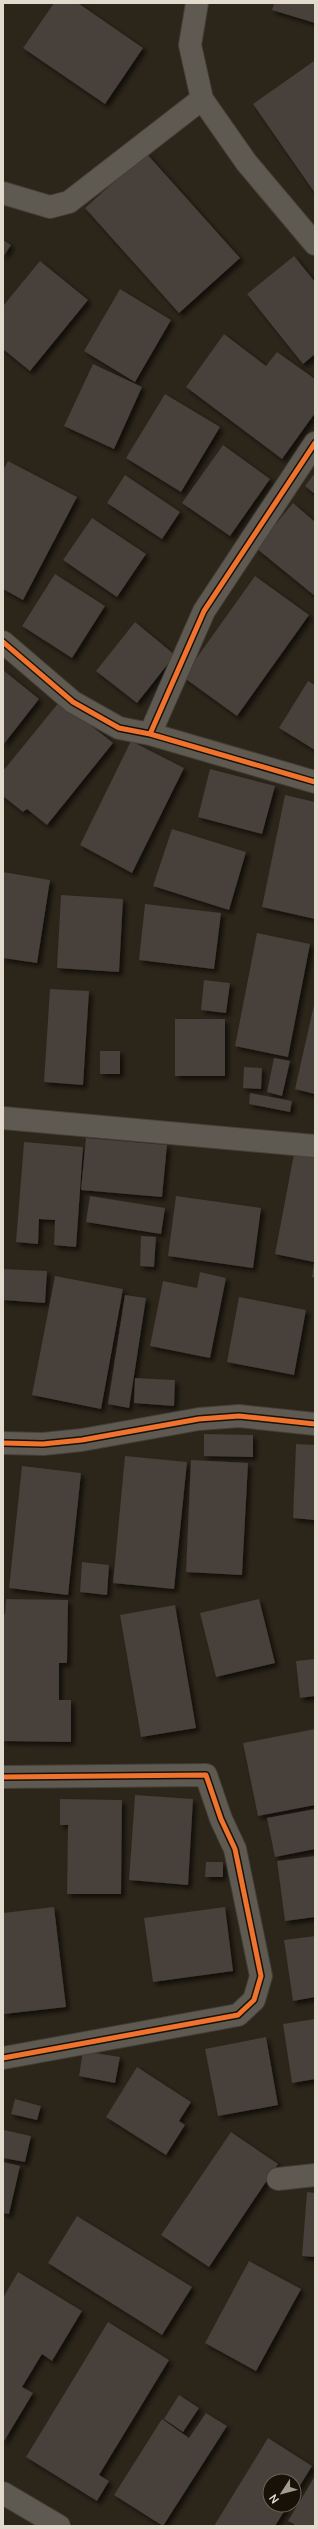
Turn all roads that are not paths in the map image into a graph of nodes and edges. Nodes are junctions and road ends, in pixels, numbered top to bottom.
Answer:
1 (197, 3) edge
2 (202, 99) junction
3 (3, 193) edge
4 (315, 244) edge
5 (315, 443) edge
6 (3, 642) edge
7 (150, 734) junction
8 (315, 782) edge
9 (3, 1118) edge
10 (315, 1146) edge
11 (315, 1424) edge
12 (3, 1443) edge
13 (3, 1777) edge
14 (3, 2058) edge
15 (315, 2174) edge
16 (278, 2180) dead end
17 (3, 2493) edge
18 (59, 2526) edge

1 - 2 street
2 - 3 street
2 - 4 street
5 - 7 street
6 - 7 street
7 - 8 street
9 - 10 street
11 - 12 street
13 - 14 street
15 - 16 street
17 - 18 street

